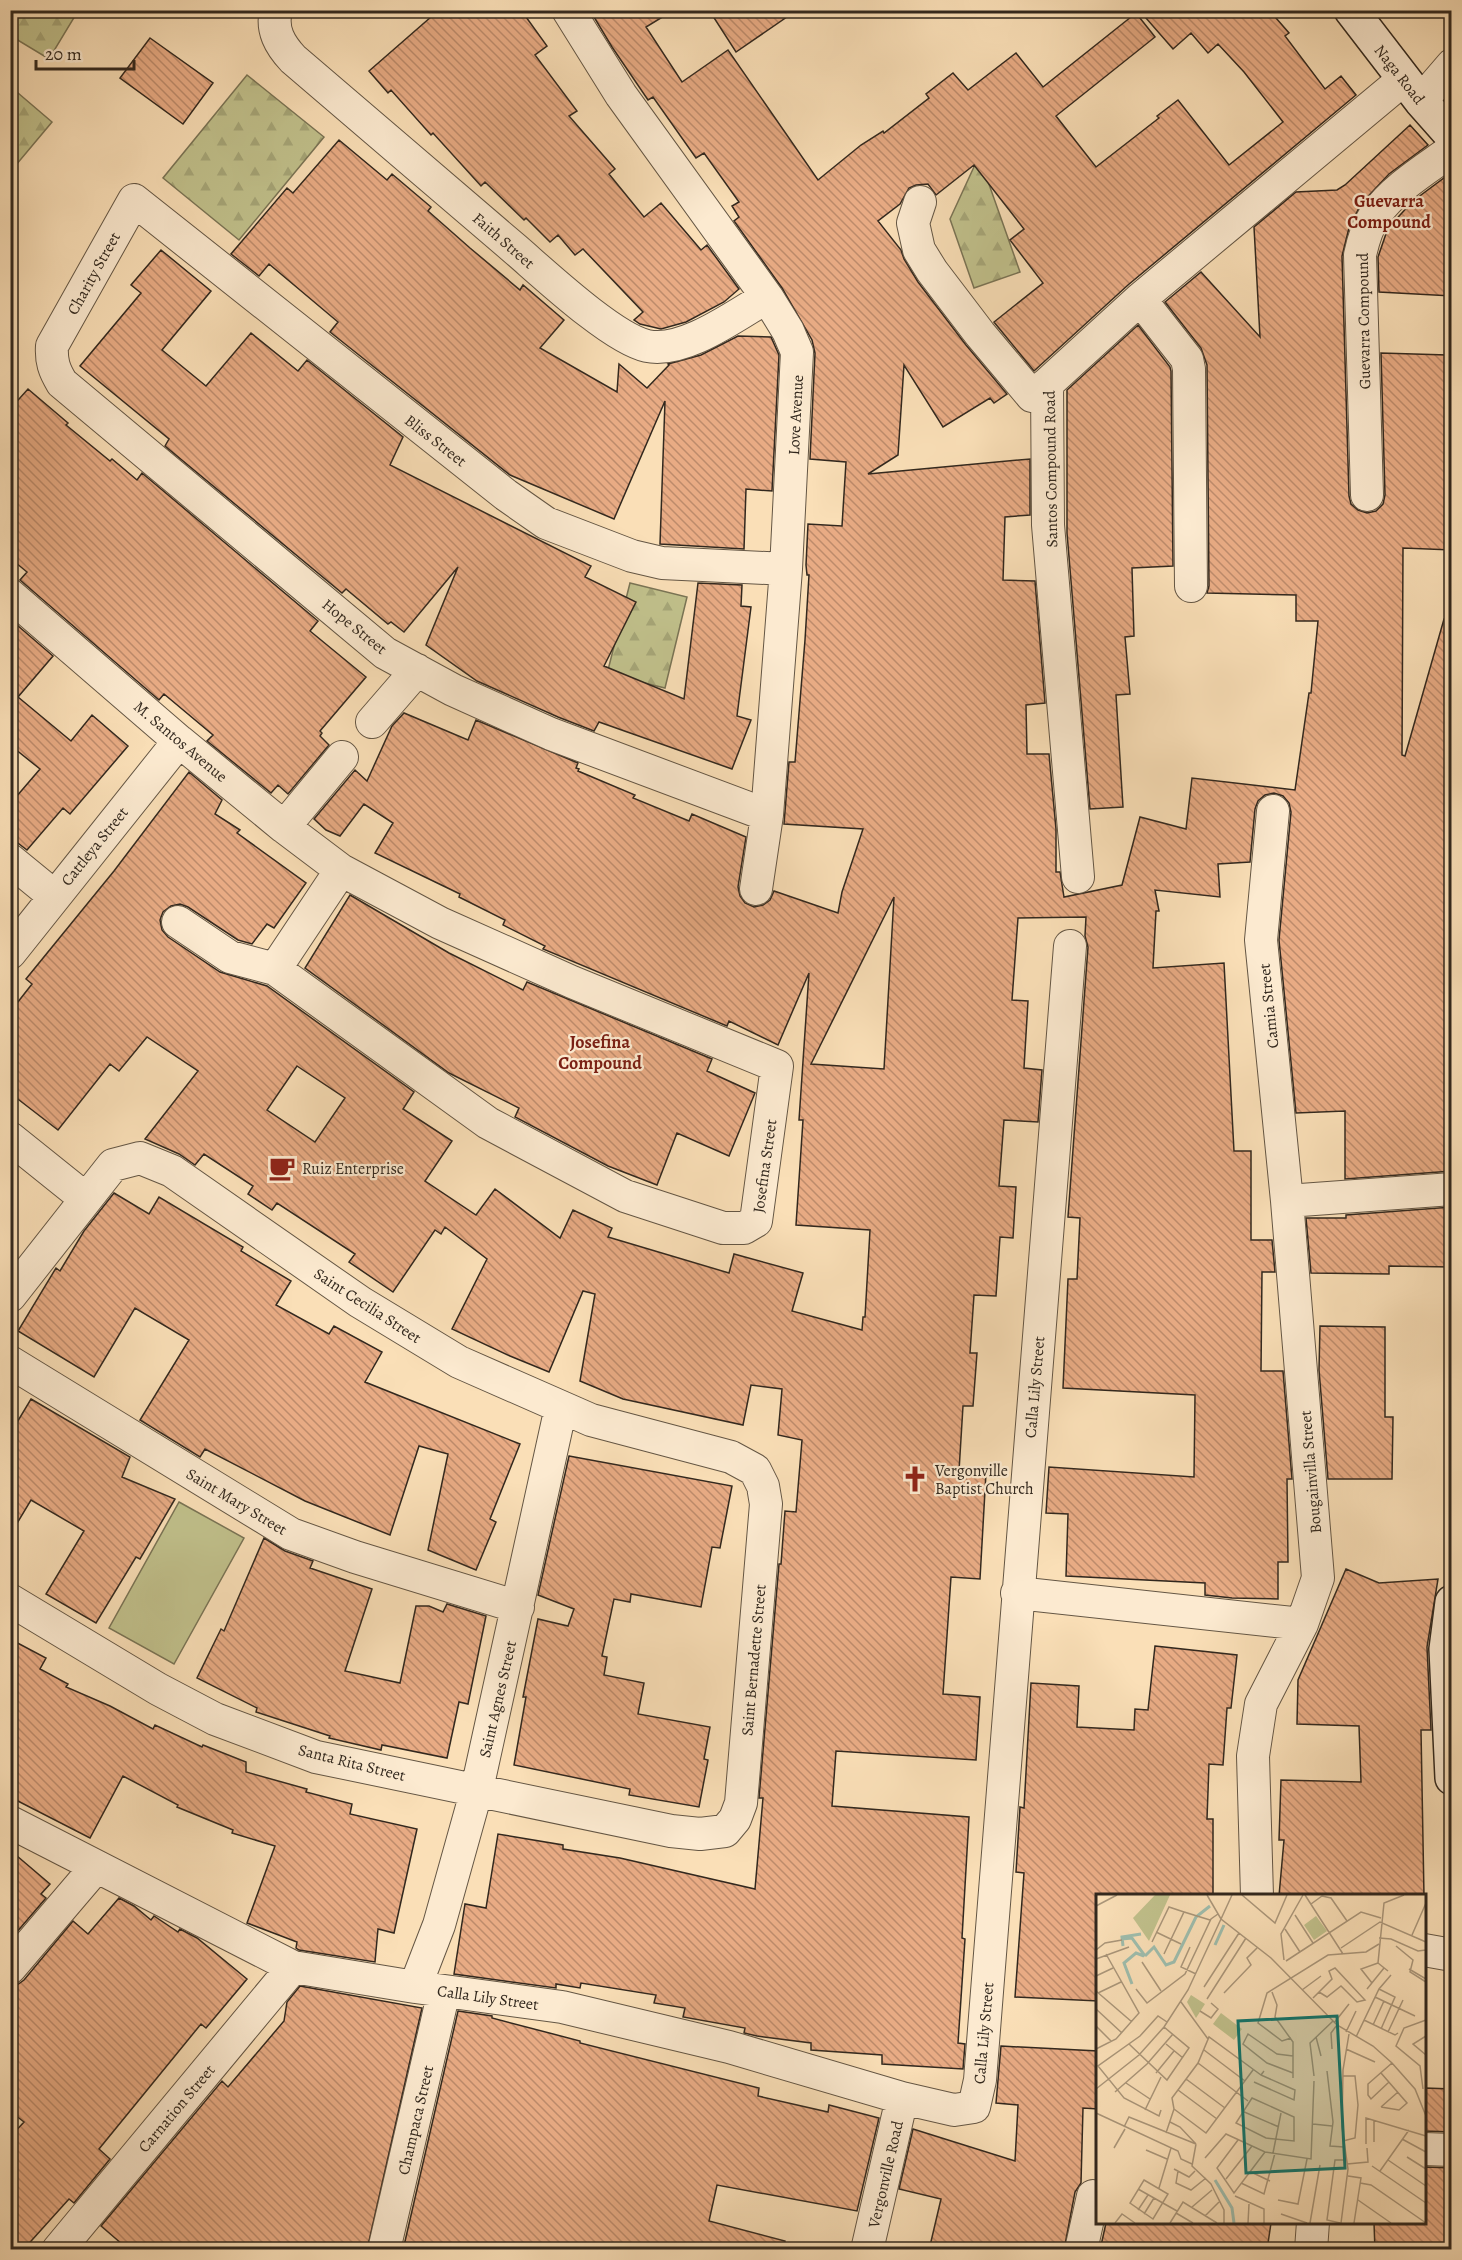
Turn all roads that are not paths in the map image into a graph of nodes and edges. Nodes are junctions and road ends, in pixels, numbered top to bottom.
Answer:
1 (568, 10) edge
2 (1351, 10) edge
3 (276, 21) edge
4 (1452, 65) edge
5 (1412, 90) junction
6 (1452, 136) edge
7 (1452, 150) edge
8 (134, 201) joint
9 (920, 202) dead end
10 (767, 297) junction
11 (1140, 299) junction
12 (52, 346) joint
13 (1047, 384) junction
14 (1367, 495) dead end
15 (786, 569) junction
16 (1191, 586) dead end
17 (10, 595) edge
18 (417, 670) junction
19 (372, 722) dead end
20 (179, 741) junction
21 (342, 757) dead end
22 (1274, 811) dead end
23 (767, 815) junction
24 (284, 827) junction
25 (10, 860) edge
26 (341, 870) junction
27 (1078, 877) dead end
28 (756, 889) dead end
29 (54, 896) junction
30 (178, 921) dead end
31 (1070, 946) dead end
32 (10, 953) edge
33 (275, 969) junction
34 (10, 1138) edge
35 (1452, 1189) edge
36 (86, 1199) junction
37 (1287, 1201) junction
38 (10, 1296) edge
39 (10, 1362) edge
40 (561, 1407) junction
41 (763, 1486) joint
42 (1017, 1593) junction
43 (10, 1600) edge
44 (1452, 1602) edge
45 (518, 1607) junction
46 (1302, 1624) junction
47 (1452, 1778) edge
48 (477, 1789) junction
49 (10, 1822) edge
50 (725, 1831) joint
51 (96, 1867) junction
52 (1257, 1894) edge
53 (1426, 1950) edge
54 (1452, 1955) edge
55 (293, 1967) junction
56 (10, 1968) edge
57 (430, 1989) junction
58 (902, 2098) junction
59 (1426, 2148) edge
60 (1452, 2150) edge
61 (1093, 2196) dead end
62 (1313, 2224) edge
63 (64, 2248) edge
64 (384, 2250) edge
65 (867, 2250) edge
66 (1081, 2250) edge
67 (1311, 2250) edge

1 - 10 street, Love Avenue
2 - 5 street, Naga Road
3 - 10 street, Faith Street
4 - 5 street, Santos Compound Road
5 - 6 street, Naga Road
5 - 11 street, Santos Compound Road
7 - 14 street, Guevarra Compound
8 - 12 street, Charity Street
8 - 15 street, Bliss Street
9 - 13 street
10 - 15 street, Love Avenue
11 - 13 street, Santos Compound Road
11 - 16 street
12 - 18 street, Hope Street
13 - 27 street, Santos Compound Road
15 - 23 street, Love Avenue
17 - 20 street, M. Santos Avenue
18 - 19 street
18 - 23 street, Hope Street
20 - 24 street, M. Santos Avenue
20 - 29 street, Cattleya Street
21 - 24 street
22 - 37 street, Camia Street
23 - 28 street, Love Avenue
24 - 26 street, Josefina Street
25 - 29 street
26 - 33 street
26 - 33 street, Josefina Street
29 - 32 street, Cattleya Street
30 - 33 street, Josefina Street
31 - 42 street, Calla Lily Street
34 - 36 street
35 - 37 street
36 - 38 street, Saint Cecilia Street
36 - 40 street, Saint Cecilia Street
37 - 46 street, Bougainvilla Street
39 - 45 street, Saint Mary Street
40 - 41 street, Saint Cecilia Street
40 - 45 street, Saint Agnes Street
41 - 50 street, Saint Bernadette Street
42 - 46 street
42 - 58 street, Calla Lily Street
43 - 48 street, Santa Rita Street
44 - 47 street
45 - 48 street, Saint Agnes Street
46 - 52 street, Bougainvilla Street
48 - 50 street, Santa Rita Street
48 - 57 street, Saint Agnes Street
49 - 51 street, Calla Lily Street
51 - 55 street, Calla Lily Street
51 - 56 street
53 - 54 street
55 - 57 street, Calla Lily Street
55 - 63 street, Carnation Street
57 - 58 street, Calla Lily Street
57 - 64 street, Champaca Street
58 - 65 street, Vergonville Road
59 - 60 street
61 - 66 street
62 - 67 street

